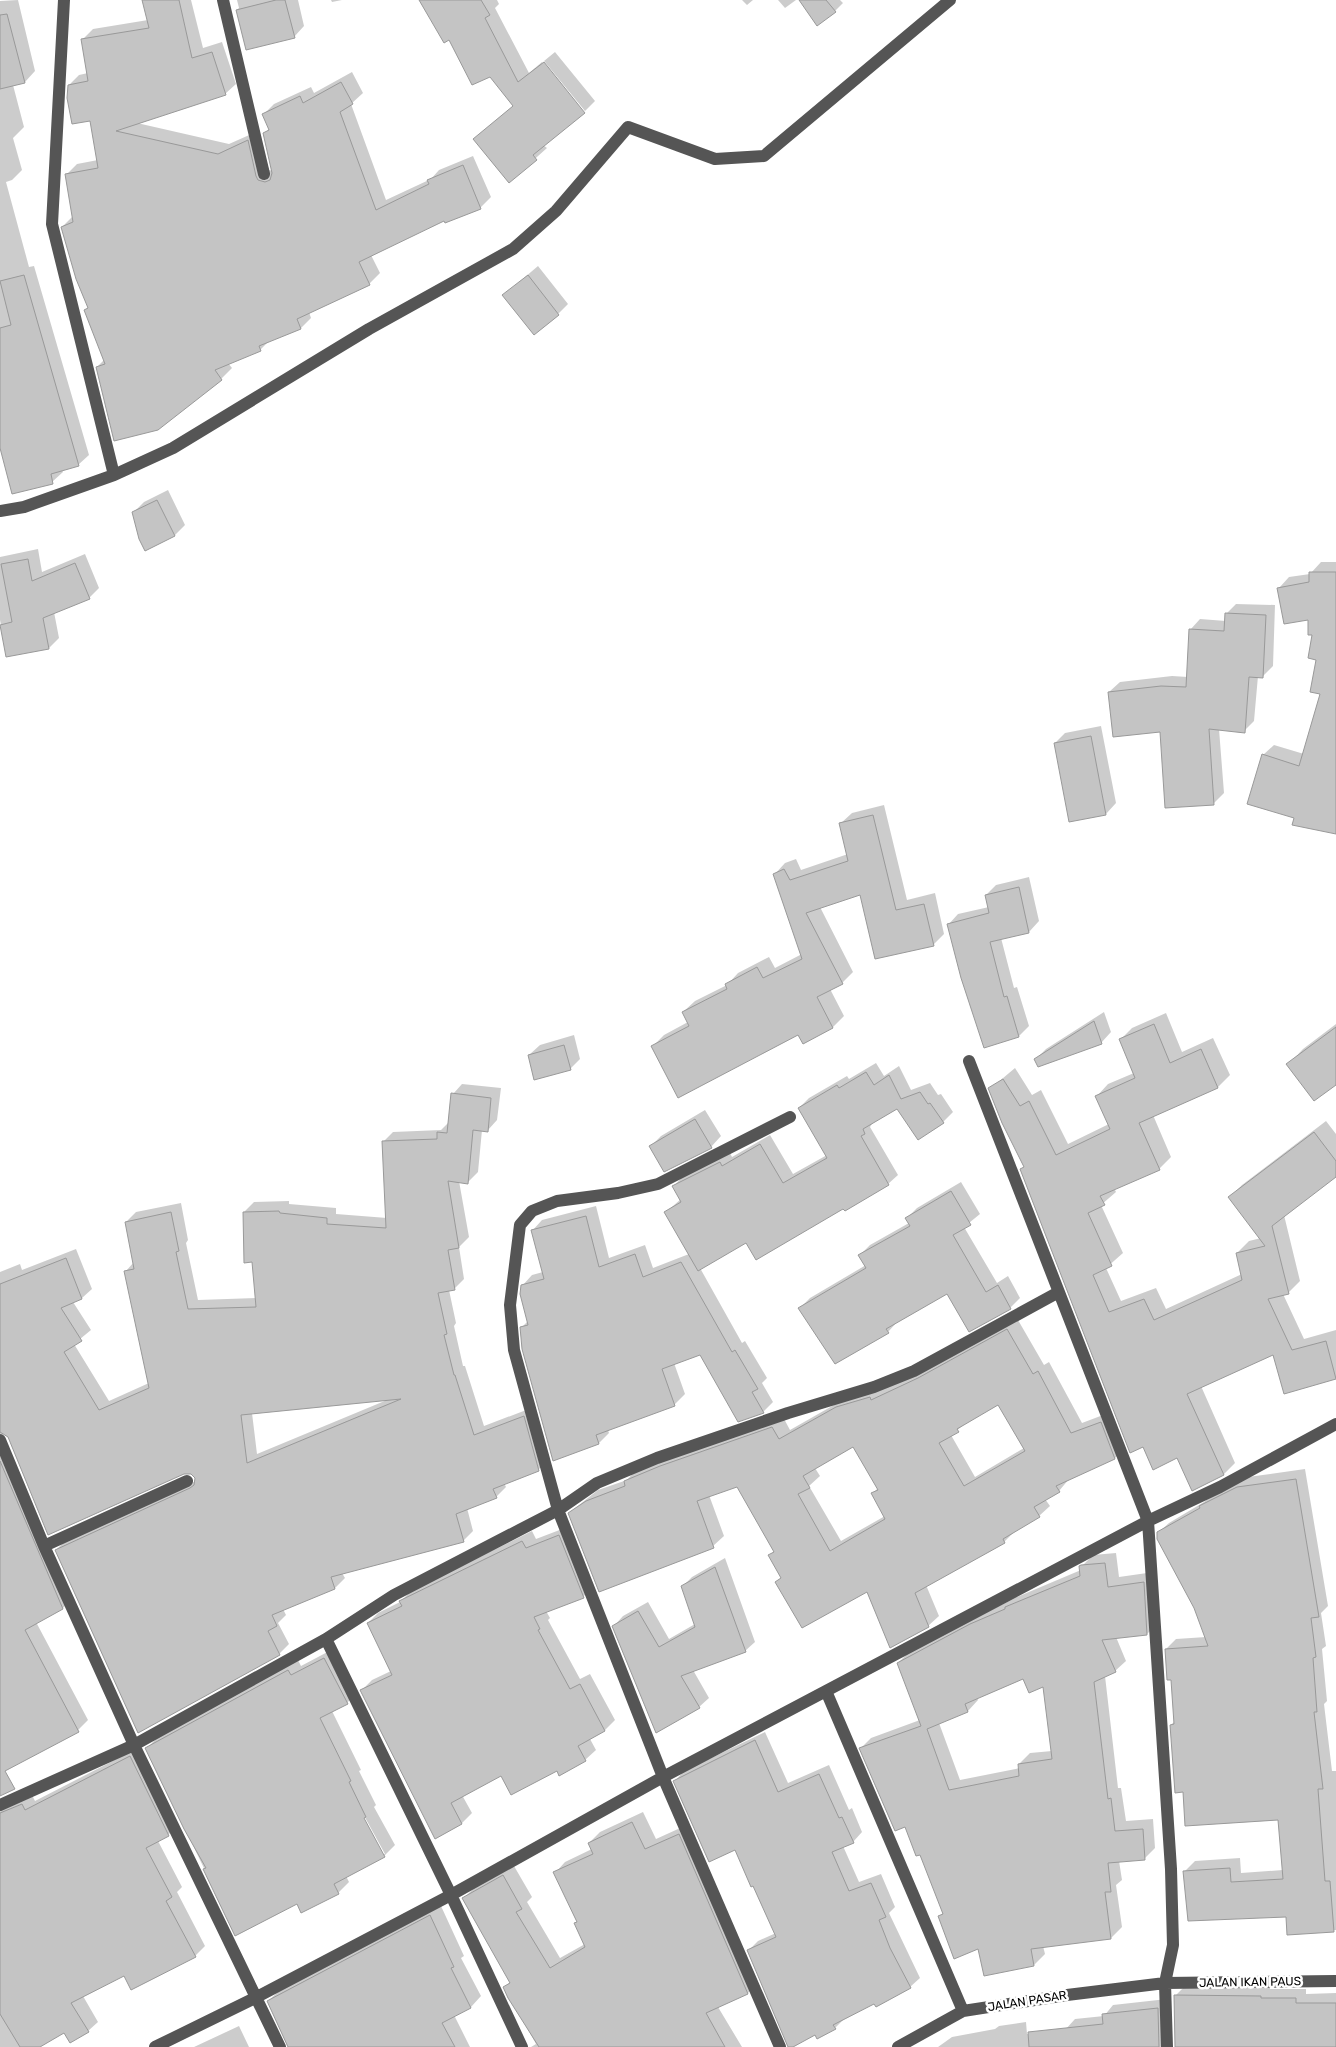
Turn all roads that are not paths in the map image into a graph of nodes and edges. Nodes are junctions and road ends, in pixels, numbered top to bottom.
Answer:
1 (65, 0) edge
2 (223, 0) edge
3 (950, 0) edge
4 (264, 174) dead end
5 (114, 475) junction
6 (0, 511) edge
7 (969, 1061) dead end
8 (790, 1117) dead end
9 (1057, 1293) junction
10 (1336, 1424) edge
11 (0, 1440) edge
12 (187, 1481) dead end
13 (558, 1510) junction
14 (1148, 1521) junction
15 (44, 1546) junction
16 (326, 1639) junction
17 (826, 1691) junction
18 (134, 1745) junction
19 (663, 1777) junction
20 (0, 1805) edge
21 (451, 1895) junction
22 (1336, 1981) edge
23 (1164, 1983) junction
24 (255, 1998) junction
25 (963, 2010) junction
26 (155, 2047) edge
27 (280, 2047) edge
28 (522, 2047) edge
29 (780, 2047) edge
30 (898, 2047) edge
31 (1166, 2047) edge

1 - 5 street
2 - 4 street
3 - 5 street
5 - 6 street
7 - 9 street
8 - 13 street
9 - 13 street
9 - 14 street
10 - 14 street
11 - 15 street
12 - 15 street
13 - 16 street
13 - 19 street
14 - 17 street
14 - 23 street
15 - 18 street
16 - 18 street
16 - 21 street
17 - 19 street
17 - 25 street
18 - 20 street
18 - 24 street
19 - 21 street
19 - 29 street
21 - 24 street
21 - 28 street
22 - 23 street, JALAN IKAN PAUS
23 - 25 street, JALAN PASAR
23 - 31 street
24 - 26 street
24 - 27 street
25 - 30 street, JALAN PASAR

